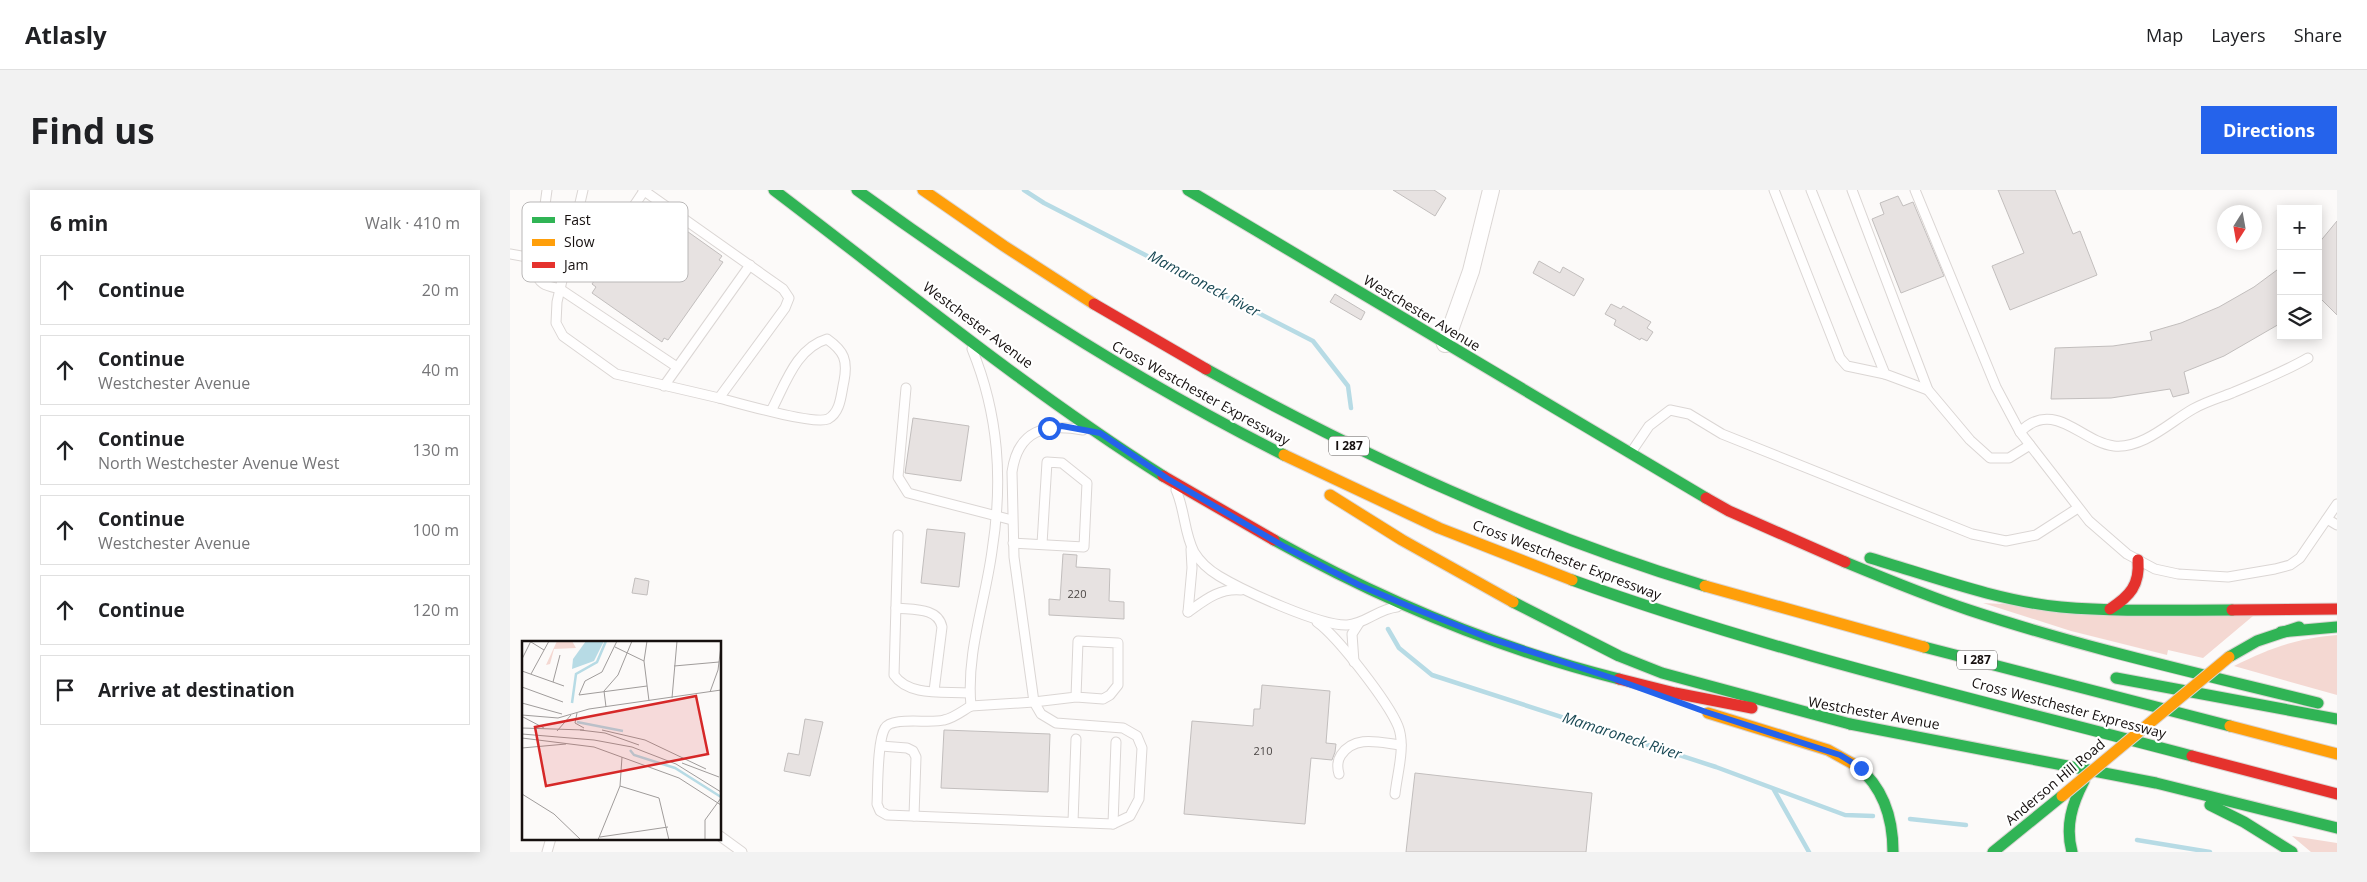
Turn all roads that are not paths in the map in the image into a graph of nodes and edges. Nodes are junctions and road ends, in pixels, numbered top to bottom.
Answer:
1 (644, 190) edge
2 (774, 190) edge
3 (857, 190) edge
4 (923, 190) edge
5 (1188, 190) edge
6 (1491, 190) edge
7 (1774, 190) edge
8 (1811, 190) edge
9 (1852, 190) edge
10 (1915, 190) edge
11 (636, 202) edge
12 (661, 202) edge
13 (688, 221) edge
14 (750, 265) junction
15 (540, 282) edge
16 (562, 282) edge
17 (560, 290) junction
18 (968, 337) junction
19 (1445, 344) junction
20 (2308, 358) dead end
21 (677, 367) junction
22 (1885, 374) junction
23 (664, 386) junction
24 (906, 388) dead end
25 (1928, 390) junction
26 (719, 398) junction
27 (772, 411) junction
28 (1209, 418) junction
29 (2020, 432) junction
30 (1100, 433) junction
31 (2030, 446) junction
32 (1630, 454) junction
33 (1642, 461) junction
34 (1304, 478) dead end
35 (1168, 479) junction
36 (1320, 488) dead end
37 (2337, 504) edge
38 (2078, 508) junction
39 (996, 516) junction
40 (2327, 519) junction
41 (1012, 520) junction
42 (2337, 525) edge
43 (898, 535) dead end
44 (1190, 541) junction
45 (1013, 543) junction
46 (1042, 544) junction
47 (1841, 547) dead end
48 (1859, 554) dead end
49 (2138, 560) junction
50 (1247, 590) junction
51 (896, 608) junction
52 (1413, 608) junction
53 (2110, 609) junction
54 (2337, 609) edge
55 (1311, 618) junction
56 (1816, 618) junction
57 (2337, 618) edge
58 (1360, 623) junction
59 (2337, 627) edge
60 (2281, 632) junction
61 (1933, 637) dead end
62 (1354, 662) junction
63 (2100, 675) dead end
64 (1612, 678) junction
65 (934, 691) junction
66 (970, 693) junction
67 (1076, 697) junction
68 (1034, 702) junction
69 (971, 706) junction
70 (2337, 708) edge
71 (2337, 719) edge
72 (1850, 724) junction
73 (1076, 739) dead end
74 (1116, 742) dead end
75 (1401, 745) junction
76 (881, 746) junction
77 (2337, 754) edge
78 (1339, 774) dead end
79 (2087, 775) junction
80 (2134, 776) junction
81 (1395, 794) dead end
82 (2337, 794) edge
83 (914, 816) junction
84 (1073, 822) junction
85 (1113, 824) junction
86 (2337, 828) edge
87 (721, 837) edge
88 (742, 852) edge
89 (1892, 852) edge
90 (1993, 852) edge
91 (2072, 852) edge
92 (2292, 852) edge

1 - 11 lane
1 - 12 lane
2 - 18 main road, Westchester Avenue
3 - 28 main road, Cross Westchester Expressway / I 287
4 - 56 main road, Cross Westchester Expressway / I 287
5 - 19 main road, Westchester Avenue
6 - 19 street
7 - 22 lane
8 - 22 lane
9 - 25 lane
10 - 29 lane
13 - 14 lane
14 - 21 lane
14 - 26 lane
15 - 17 lane
16 - 17 lane
17 - 21 lane
17 - 23 lane
18 - 30 main road, Westchester Avenue
18 - 39 lane
19 - 32 main road, Westchester Avenue
20 - 29 lane
21 - 23 lane
22 - 25 lane
23 - 26 lane
24 - 39 lane
25 - 31 lane
26 - 27 lane
27 - 27 lane
28 - 34 main road
28 - 82 main road, Cross Westchester Expressway / I 287
29 - 31 lane
30 - 35 main road, Westchester Avenue
30 - 41 lane
31 - 38 lane
32 - 33 main road, Westchester Avenue
32 - 38 lane
33 - 47 main road
33 - 70 main road
35 - 44 lane
35 - 52 main road, Westchester Avenue
36 - 72 main road
37 - 40 lane
38 - 49 lane
39 - 41 lane
39 - 66 lane
40 - 42 lane
40 - 49 lane
41 - 45 lane
43 - 51 lane
44 - 50 lane
44 - 50 lane
45 - 46 lane
45 - 68 lane
46 - 46 lane
48 - 53 main road
49 - 53 main road
50 - 55 lane
51 - 65 lane
51 - 65 lane
52 - 58 lane
52 - 64 main road, Westchester Avenue
53 - 54 main road
55 - 58 lane
55 - 62 lane
56 - 61 main road
56 - 77 main road, Cross Westchester Expressway / I 287
57 - 60 main road
58 - 62 lane
59 - 60 main road
60 - 79 main road, Anderson Hill Road, bridge
62 - 75 lane
63 - 71 main road
64 - 72 main road, Westchester Avenue
64 - 89 main road
65 - 66 lane
66 - 69 lane
67 - 67 lane
67 - 68 lane
68 - 69 lane
68 - 85 lane
69 - 76 lane
72 - 80 main road, Westchester Avenue
73 - 84 lane
74 - 85 lane
75 - 78 lane
75 - 81 lane
76 - 83 lane
76 - 83 lane
79 - 90 main road, Anderson Hill Road, bridge
79 - 91 main road
80 - 86 main road, Westchester Avenue
80 - 92 main road
83 - 84 lane
84 - 85 lane
87 - 88 lane

